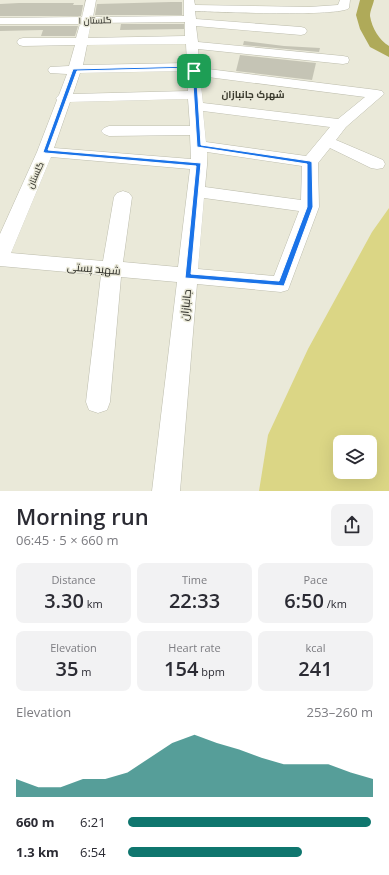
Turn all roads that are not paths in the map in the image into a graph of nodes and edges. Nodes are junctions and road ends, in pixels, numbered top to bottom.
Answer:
1 (91, 0) edge
2 (346, 0) edge
3 (190, 12) edge
4 (86, 20) junction
5 (0, 21) edge
6 (301, 31) dead end
7 (23, 42) dead end
8 (81, 42) junction
9 (192, 43) junction
10 (343, 60) dead end
11 (194, 69) junction
12 (54, 70) dead end
13 (75, 70) junction
14 (63, 98) junction
15 (196, 100) junction
16 (341, 124) junction
17 (109, 130) dead end
18 (198, 130) junction
19 (327, 142) junction
20 (199, 146) junction
21 (45, 152) junction
22 (310, 162) junction
23 (377, 164) dead end
24 (199, 165) junction
25 (196, 191) junction
26 (123, 197) dead end
27 (310, 207) junction
28 (0, 255) edge
29 (0, 259) edge
30 (112, 270) junction
31 (188, 276) junction
32 (98, 402) dead end
33 (166, 491) edge

1 - 4 street, گلستان
2 - 3 street
3 - 4 street, گلستان ۱
3 - 6 street
3 - 9 street, جانبازان
4 - 5 street, گلستان ۱
4 - 8 street, گلستان
7 - 8 street
8 - 9 street
8 - 13 street, گلستان
9 - 10 street
9 - 11 street, جانبازان
11 - 13 street
11 - 15 street, جانبازان
11 - 16 street
12 - 13 street
13 - 14 street, گلستان
14 - 15 street
14 - 21 street, گلستان
15 - 16 street
15 - 18 street, جانبازان
16 - 19 street
17 - 18 street
18 - 20 street, جانبازان
19 - 22 street
19 - 23 street
20 - 22 street
20 - 24 street, جانبازان
21 - 24 street
21 - 28 street, گلستان
22 - 27 street
24 - 25 street, جانبازان
25 - 27 street
25 - 31 street, جانبازان
26 - 30 street
27 - 31 street, شهید پستی
29 - 30 street, شهید پستی
30 - 31 street, شهید پستی
30 - 32 street
31 - 33 street, جانبازان

